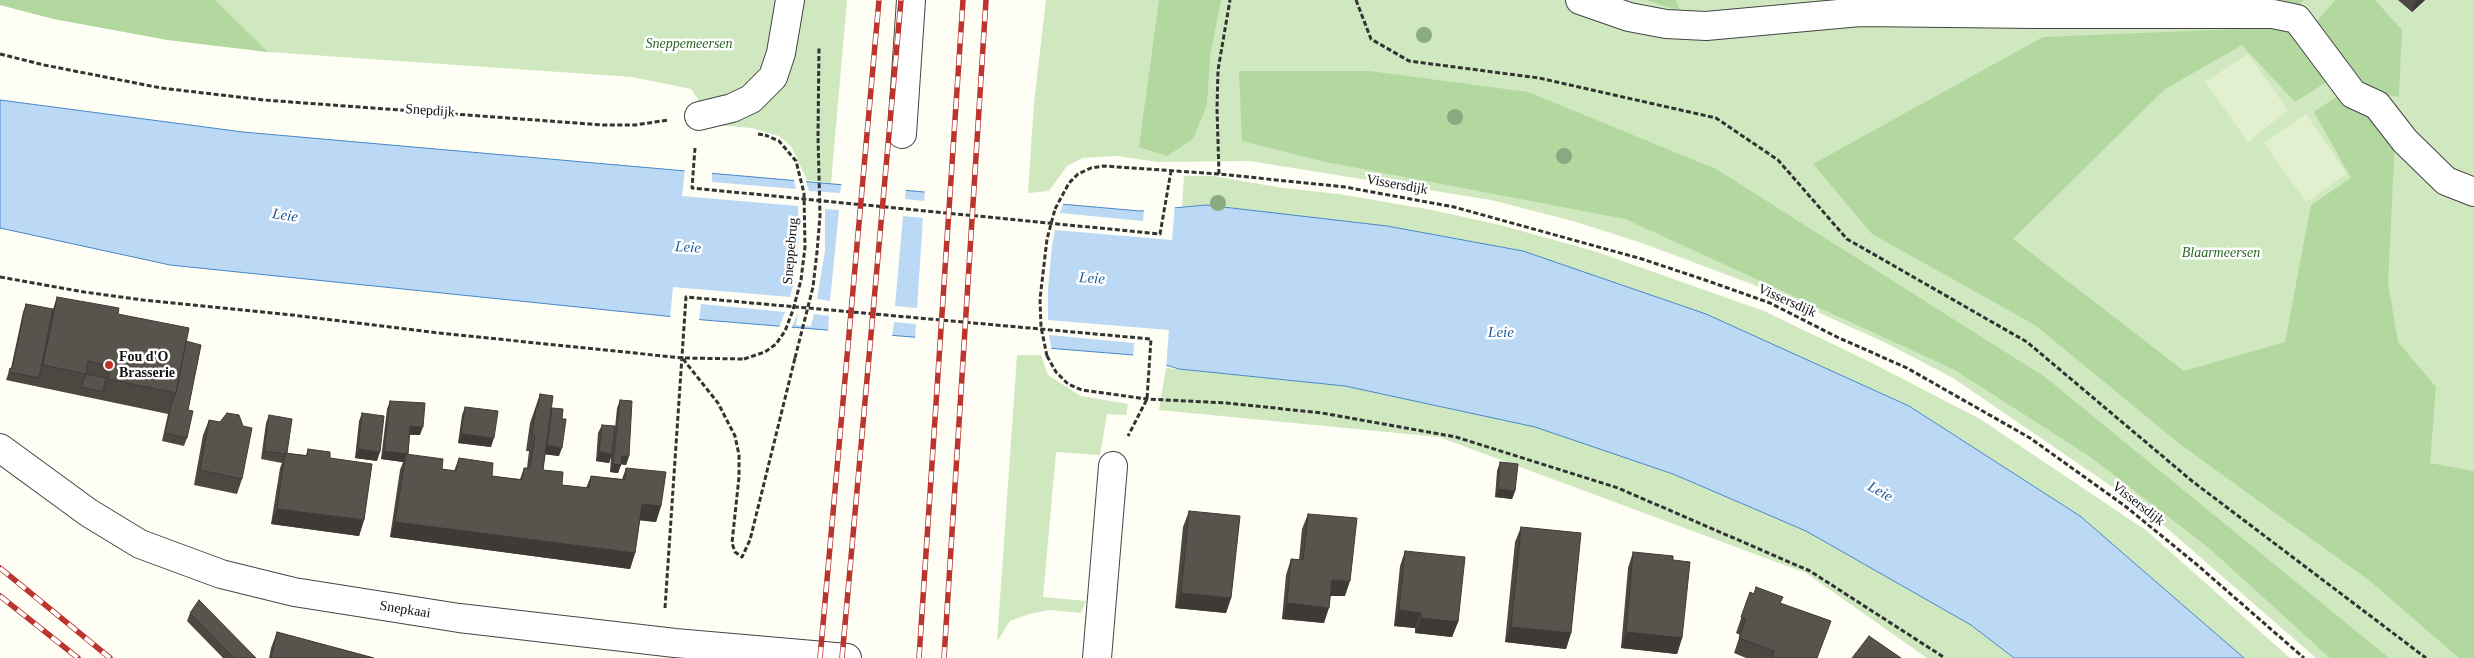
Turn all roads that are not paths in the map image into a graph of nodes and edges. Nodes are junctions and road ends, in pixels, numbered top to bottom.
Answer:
1 (790, 0) edge
2 (910, 0) edge
3 (1580, 0) edge
4 (699, 116) road end
5 (902, 134) dead end
6 (2474, 192) edge
7 (0, 448) edge
8 (1113, 466) road end
9 (847, 658) edge
10 (1097, 658) edge

1 - 4 street
2 - 5 street
3 - 6 street
7 - 9 street, Snepkaai
8 - 10 street

